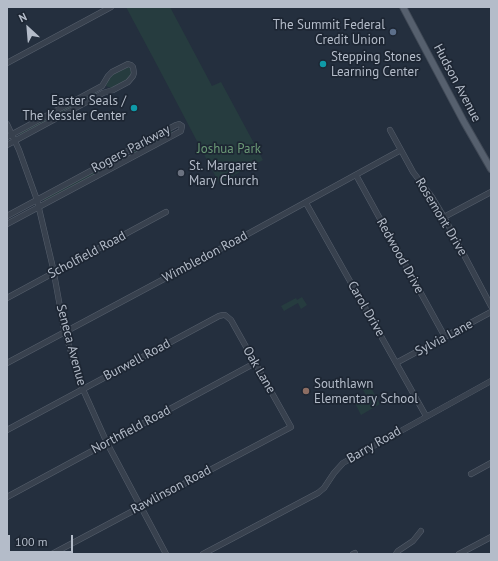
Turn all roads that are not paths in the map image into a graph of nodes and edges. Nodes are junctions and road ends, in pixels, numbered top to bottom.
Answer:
1 (111, 7) edge
2 (404, 7) edge
3 (7, 63) edge
4 (100, 87) junction
5 (103, 93) junction
6 (7, 124) edge
7 (390, 130) dead end
8 (9, 135) edge
9 (15, 141) junction
10 (7, 145) edge
11 (401, 150) junction
12 (491, 170) edge
13 (356, 175) junction
14 (491, 192) edge
15 (37, 200) junction
16 (306, 202) junction
17 (39, 207) junction
18 (166, 212) dead end
19 (7, 216) edge
20 (444, 217) junction
21 (7, 224) edge
22 (53, 273) junction
23 (7, 298) edge
24 (491, 306) edge
25 (491, 312) edge
26 (225, 315) joint
27 (65, 332) junction
28 (445, 337) junction
29 (7, 363) edge
30 (396, 363) junction
31 (255, 364) junction
32 (491, 381) edge
33 (83, 389) junction
34 (426, 416) junction
35 (291, 427) joint
36 (7, 430) edge
37 (107, 443) junction
38 (491, 463) edge
39 (471, 474) dead end
40 (7, 497) edge
41 (141, 506) junction
42 (421, 531) dead end
43 (491, 537) edge
44 (52, 554) edge
45 (166, 554) edge
46 (203, 554) edge
47 (396, 554) edge
48 (459, 554) edge

1 - 3 street
2 - 12 main road, Hudson Avenue
4 - 5 street
4 - 5 street
4 - 8 street
5 - 9 street
6 - 8 street, Seneca Avenue
7 - 11 street, Rosemont Drive
8 - 9 street, Seneca Avenue
9 - 10 street
9 - 15 street, Seneca Avenue
11 - 13 street, Wimbledon Road
11 - 20 street, Rosemont Drive
13 - 16 street, Wimbledon Road
13 - 28 street, Redwood Drive
14 - 20 street
15 - 17 street, Seneca Avenue
15 - 17 street, Rogers Parkway
15 - 19 street, Rogers Parkway
16 - 27 street, Wimbledon Road
16 - 30 street, Carol Drive
17 - 21 street, Rogers Parkway
17 - 22 street, Seneca Avenue
18 - 22 street, Scholfield Road
20 - 24 street, Rosemont Drive
22 - 23 street, Scholfield Road
22 - 27 street, Seneca Avenue
25 - 28 street, Sylvia Lane
26 - 31 street, Oak Lane
26 - 33 street, Burwell Road
27 - 29 street, Wimbledon Road
27 - 33 street, Seneca Avenue
28 - 30 street, Sylvia Lane
30 - 34 street, Carol Drive
31 - 35 street, Oak Lane
31 - 37 street, Northfield Road
32 - 34 street, Barry Road
33 - 36 street, Burwell Road
33 - 37 street, Seneca Avenue
34 - 46 street, Barry Road
35 - 41 street, Rawlinson Road
37 - 40 street, Northfield Road
37 - 41 street, Seneca Avenue
38 - 39 street
41 - 44 street, Rawlinson Road
41 - 45 street, Seneca Avenue
42 - 47 street
43 - 48 street

